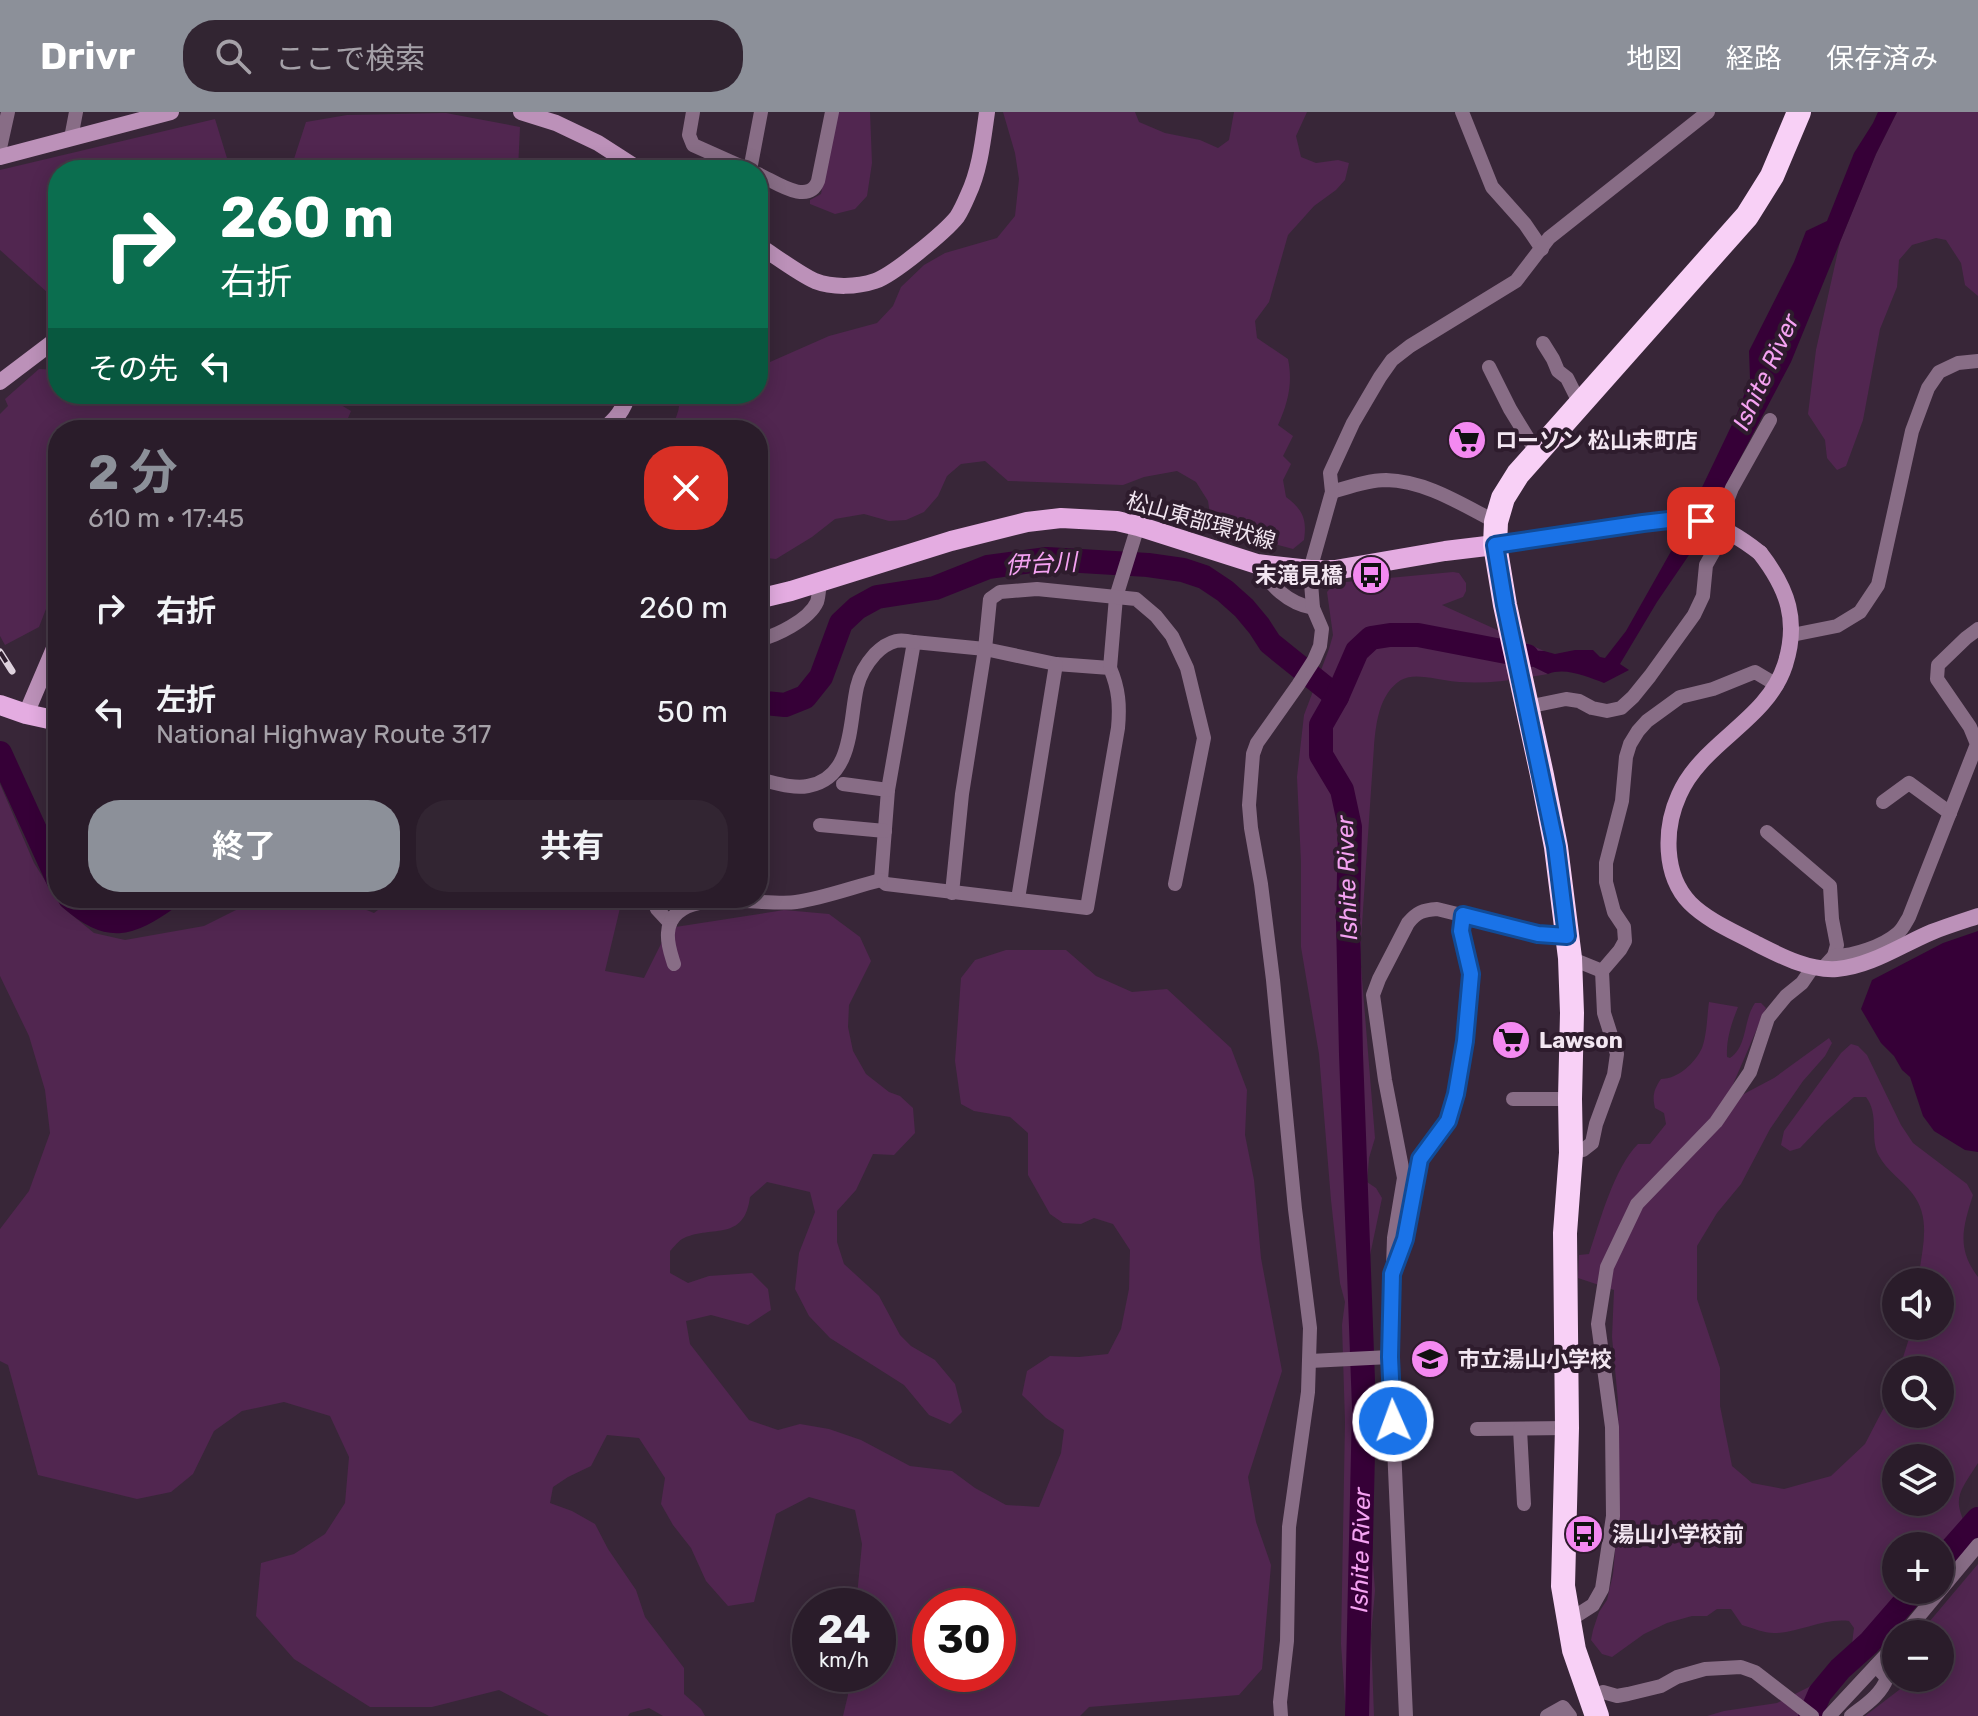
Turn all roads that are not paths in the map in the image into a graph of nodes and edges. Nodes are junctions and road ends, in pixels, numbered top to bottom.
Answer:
1 (8, 112) edge
2 (76, 112) edge
3 (171, 112) edge
4 (521, 112) edge
5 (693, 112) edge
6 (761, 112) edge
7 (832, 112) edge
8 (987, 112) edge
9 (1462, 112) edge
10 (1708, 112) edge
11 (1799, 112) edge
12 (145, 116) edge
13 (71, 138) junction
14 (0, 148) edge
15 (0, 157) edge
16 (624, 160) edge
17 (727, 160) edge
18 (752, 160) edge
19 (768, 179) edge
20 (1542, 249) junction
21 (768, 251) edge
22 (1543, 343) dead end
23 (48, 346) edge
24 (1978, 361) edge
25 (1489, 367) dead end
26 (0, 382) edge
27 (1583, 401) junction
28 (1770, 420) dead end
29 (1537, 453) junction
30 (1332, 492) junction
31 (1136, 533) junction
32 (1496, 534) junction
33 (1257, 564) junction
34 (1310, 570) junction
35 (820, 582) junction
36 (1118, 590) junction
37 (768, 596) edge
38 (1313, 608) junction
39 (1978, 629) edge
40 (1792, 635) junction
41 (768, 638) edge
42 (914, 642) junction
43 (985, 649) junction
44 (48, 662) edge
45 (1056, 664) junction
46 (1110, 668) junction
47 (1777, 685) junction
48 (1526, 700) junction
49 (0, 705) edge
50 (26, 714) junction
51 (48, 719) edge
52 (768, 781) edge
53 (843, 784) dead end
54 (888, 790) junction
55 (1883, 802) dead end
56 (1950, 813) junction
57 (820, 825) dead end
58 (885, 831) junction
59 (1767, 832) dead end
60 (881, 880) junction
61 (1175, 884) dead end
62 (952, 893) junction
63 (1018, 899) junction
64 (768, 903) edge
65 (657, 908) edge
66 (687, 908) edge
67 (1463, 915) junction
68 (1978, 916) edge
69 (670, 923) junction
70 (1569, 947) junction
71 (674, 964) dead end
72 (1823, 964) junction
73 (1602, 971) junction
74 (1513, 1099) dead end
75 (1570, 1099) junction
76 (1571, 1153) junction
77 (1392, 1274) junction
78 (1385, 1357) junction
79 (1310, 1361) junction
80 (1567, 1428) junction
81 (1477, 1429) dead end
82 (1520, 1429) junction
83 (1524, 1504) dead end
84 (1978, 1545) edge
85 (1916, 1620) edge
86 (1568, 1621) junction
87 (1882, 1659) edge
88 (1876, 1666) junction
89 (1593, 1707) edge
90 (1281, 1716) edge
91 (1406, 1716) edge
92 (1547, 1716) edge
93 (1570, 1716) edge
94 (1812, 1716) edge
95 (1829, 1716) edge
96 (1851, 1716) edge

1 - 14 street
2 - 13 street
3 - 12 street
4 - 16 street
5 - 17 street
6 - 18 street
7 - 19 street
8 - 21 street
9 - 20 street
10 - 20 street
11 - 27 highway
12 - 13 street
13 - 15 street
20 - 30 street
22 - 27 street
23 - 26 street
24 - 40 street
25 - 29 street
27 - 29 highway
28 - 48 street
29 - 32 highway
30 - 32 street
30 - 34 street
31 - 33 main road, 松山東部環状線
31 - 35 main road, 松山東部環状線
31 - 36 street
32 - 34 main road, 松山東部環状線
32 - 40 street, bridge
32 - 48 highway
33 - 34 main road, 松山東部環状線
33 - 38 street
34 - 38 street
35 - 37 main road, 松山東部環状線
35 - 41 street
36 - 43 street
36 - 46 street
36 - 61 street
38 - 79 street
39 - 56 street
40 - 47 street
42 - 43 street
42 - 52 street
42 - 54 street
43 - 45 street
43 - 62 street
44 - 50 street
45 - 46 street
45 - 63 street
46 - 63 street
47 - 72 street
47 - 73 street
48 - 70 highway
49 - 50 main road
50 - 51 main road
53 - 54 street
54 - 58 street
55 - 56 street
56 - 72 street
57 - 58 street
58 - 60 street
59 - 72 street
60 - 62 street
60 - 64 street
62 - 63 street
65 - 69 street
66 - 69 street
67 - 70 street
67 - 77 street
67 - 77 street
68 - 72 street
69 - 71 street
70 - 73 street
70 - 75 highway
72 - 86 street
73 - 76 street
74 - 75 street
75 - 76 highway
76 - 80 highway
77 - 78 street
78 - 79 street
78 - 91 street
79 - 90 street
80 - 82 street
80 - 86 highway
81 - 82 street
82 - 83 street
84 - 85 street
86 - 89 highway
87 - 88 street
88 - 95 street
88 - 96 street
89 - 94 street
92 - 93 street

